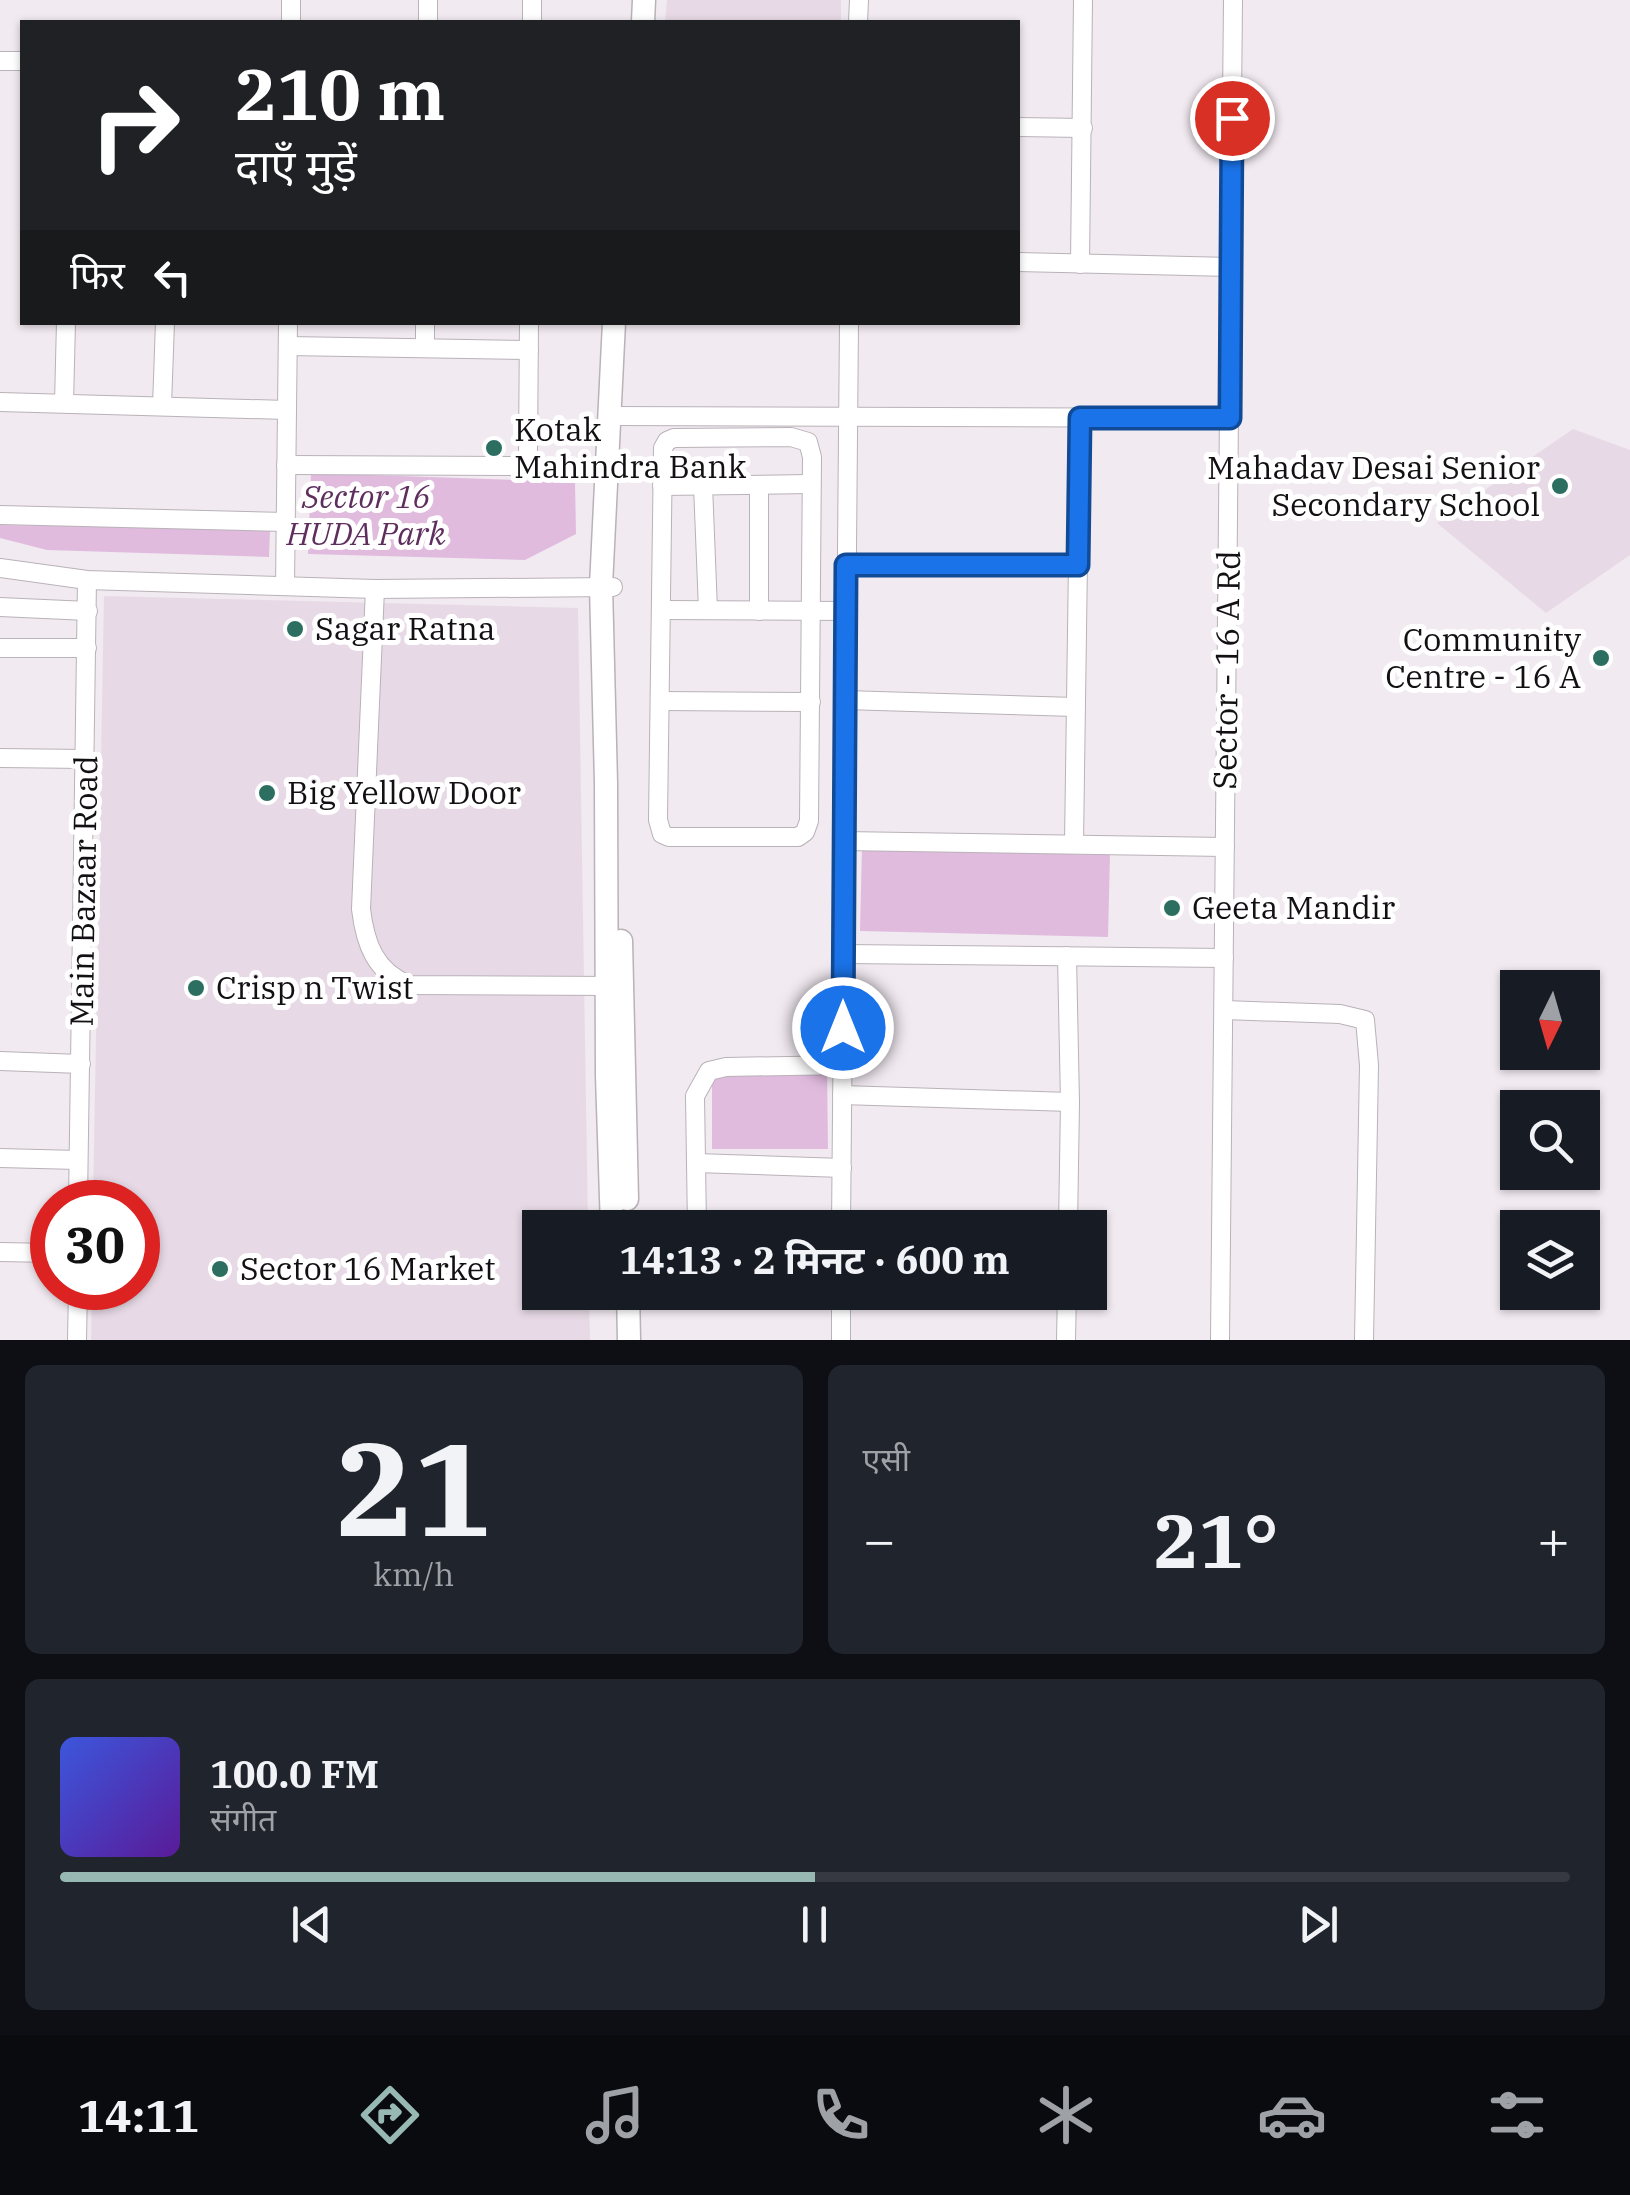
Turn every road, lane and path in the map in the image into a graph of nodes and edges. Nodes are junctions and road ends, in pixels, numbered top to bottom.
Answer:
1 (1084, 0) edge
2 (1234, 0) edge
3 (1020, 126) edge
4 (1083, 128) junction
5 (1020, 262) edge
6 (1080, 264) junction
7 (1231, 268) junction
8 (66, 325) edge
9 (164, 325) edge
10 (288, 325) edge
11 (425, 325) edge
12 (529, 325) edge
13 (614, 325) edge
14 (625, 325) edge
15 (849, 325) edge
16 (288, 346) junction
17 (425, 348) junction
18 (529, 350) junction
19 (0, 402) edge
20 (64, 403) junction
21 (162, 406) junction
22 (287, 410) junction
23 (615, 416) junction
24 (848, 416) junction
25 (1080, 418) junction
26 (1230, 418) junction
27 (286, 465) junction
28 (812, 484) junction
29 (758, 485) junction
30 (662, 486) junction
31 (704, 486) junction
32 (0, 515) edge
33 (286, 522) junction
34 (846, 565) junction
35 (1078, 565) junction
36 (0, 568) edge
37 (87, 580) junction
38 (285, 586) junction
39 (607, 586) junction
40 (375, 589) junction
41 (0, 606) edge
42 (663, 610) junction
43 (708, 610) junction
44 (88, 611) junction
45 (758, 611) junction
46 (812, 611) junction
47 (846, 611) junction
48 (0, 648) edge
49 (87, 648) junction
50 (661, 700) junction
51 (845, 700) junction
52 (811, 702) junction
53 (1074, 707) junction
54 (0, 758) edge
55 (86, 759) junction
56 (844, 841) junction
57 (1074, 844) junction
58 (1225, 847) junction
59 (843, 954) junction
60 (1067, 956) junction
61 (1224, 958) junction
62 (614, 986) junction
63 (1224, 1010) junction
64 (0, 1061) edge
65 (81, 1064) junction
66 (843, 1065) junction
67 (842, 1096) junction
68 (1070, 1102) junction
69 (0, 1158) edge
70 (78, 1160) junction
71 (696, 1163) junction
72 (842, 1168) junction
73 (78, 1180) edge
74 (612, 1210) edge
75 (626, 1210) edge
76 (697, 1210) edge
77 (841, 1210) edge
78 (1068, 1210) edge
79 (0, 1252) edge
80 (30, 1253) edge
81 (78, 1310) edge
82 (613, 1310) edge
83 (628, 1310) edge
84 (841, 1310) edge
85 (1067, 1310) edge
86 (77, 1340) edge
87 (614, 1340) edge
88 (629, 1340) edge
89 (840, 1340) edge
90 (1066, 1340) edge
91 (1220, 1340) edge
92 (1364, 1340) edge

1 - 4 street
2 - 7 street, Sector - 16 A Rd
3 - 4 street
4 - 6 street
5 - 6 street
6 - 7 street
7 - 26 street, Sector - 16 A Rd
8 - 20 street
9 - 21 street
10 - 16 street
11 - 17 street
12 - 18 street
13 - 23 street
14 - 23 street
15 - 24 street
16 - 17 street
16 - 22 street
17 - 18 street
18 - 27 street
19 - 20 street
20 - 21 street
21 - 22 street
22 - 27 street
23 - 24 street
23 - 39 street
24 - 25 street
24 - 34 street
25 - 26 street
25 - 35 street
26 - 58 street, Sector - 16 A Rd
27 - 33 street
28 - 29 street
28 - 30 street
28 - 46 street
29 - 31 street
29 - 45 street
30 - 31 street
30 - 42 street
31 - 43 street
32 - 33 street
33 - 38 street
34 - 35 street
34 - 47 street
35 - 53 street
36 - 37 street
37 - 38 street
37 - 44 street, Main Bazaar Road
38 - 40 street
39 - 40 street
39 - 62 street
40 - 62 street
41 - 44 street
42 - 43 street
42 - 50 street
43 - 45 street
44 - 49 street, Main Bazaar Road
45 - 46 street
46 - 47 street
46 - 52 street
47 - 51 street
48 - 49 street
49 - 55 street, Main Bazaar Road
50 - 52 street
50 - 52 street
51 - 53 street
51 - 56 street
53 - 57 street
54 - 55 street
55 - 65 street, Main Bazaar Road
56 - 57 street
56 - 59 street
57 - 58 street
58 - 61 street, Sector - 16 A Rd
59 - 60 street
59 - 66 street
60 - 61 street
60 - 68 street
61 - 63 street, Sector - 16 A Rd
62 - 74 street
62 - 75 street
63 - 91 street, Sector - 16 A Rd
63 - 92 street
64 - 65 street
65 - 70 street, Main Bazaar Road
66 - 67 street
66 - 71 street
67 - 68 street
67 - 72 street
68 - 78 street
69 - 70 street
70 - 73 street, Main Bazaar Road
71 - 72 street
71 - 76 street
72 - 77 street
79 - 80 street
81 - 86 street
82 - 87 street
83 - 88 street
84 - 89 street
85 - 90 street

